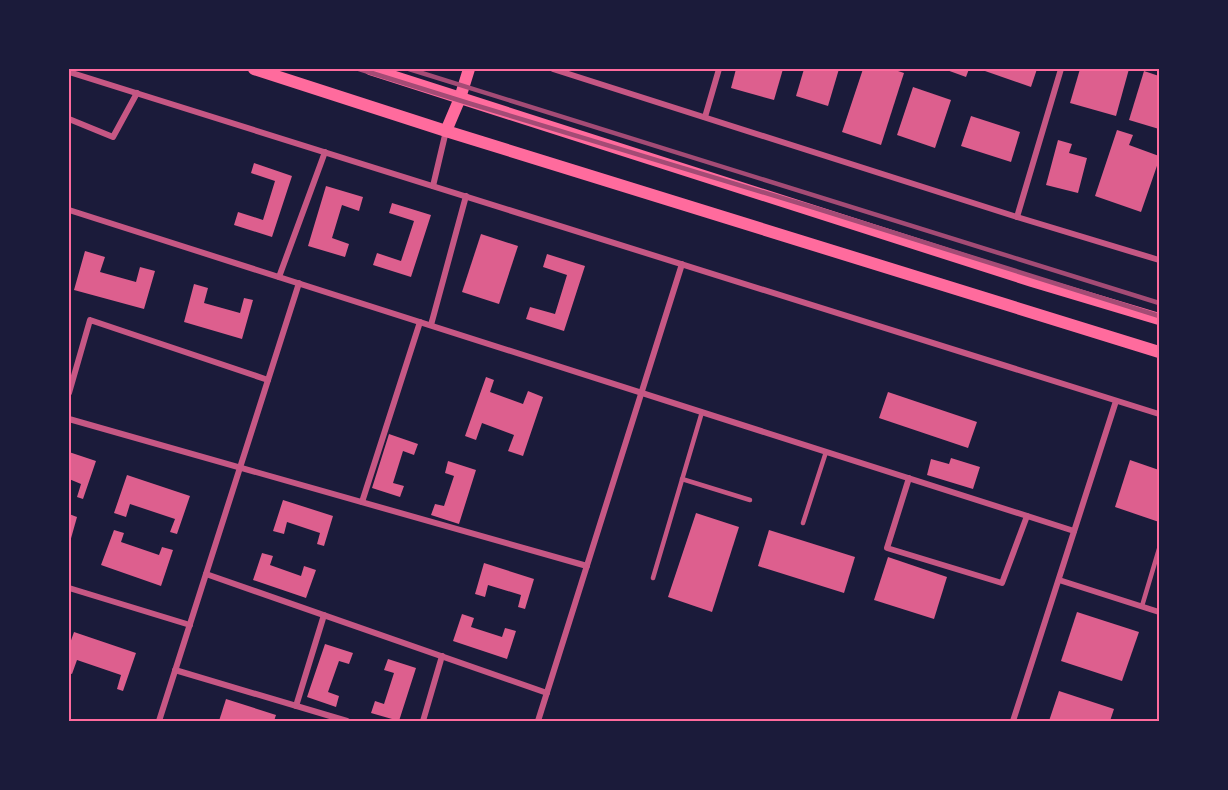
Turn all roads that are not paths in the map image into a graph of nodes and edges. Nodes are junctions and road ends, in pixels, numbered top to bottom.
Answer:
1 (254, 69) edge
2 (370, 69) edge
3 (469, 69) edge
4 (553, 69) edge
5 (719, 69) edge
6 (1061, 69) edge
7 (69, 72) edge
8 (137, 93) junction
9 (460, 98) junction
10 (705, 117) junction
11 (69, 118) edge
12 (446, 131) junction
13 (325, 152) junction
14 (433, 186) junction
15 (466, 196) junction
16 (69, 210) edge
17 (1017, 217) junction
18 (1159, 260) edge
19 (682, 264) junction
20 (279, 277) junction
21 (299, 283) junction
22 (1159, 319) edge
23 (420, 322) junction
24 (431, 325) junction
25 (1159, 352) edge
26 (268, 380) junction
27 (69, 393) edge
28 (641, 393) junction
29 (1116, 400) junction
30 (702, 412) junction
31 (1159, 414) edge
32 (69, 419) edge
33 (825, 452) junction
34 (240, 468) junction
35 (909, 478) junction
36 (682, 479) junction
37 (750, 500) dead end
38 (362, 502) junction
39 (1027, 516) junction
40 (803, 523) dead end
41 (1074, 531) junction
42 (1159, 549) edge
43 (587, 566) junction
44 (206, 574) junction
45 (653, 578) dead end
46 (1059, 580) junction
47 (69, 588) edge
48 (1142, 606) junction
49 (1159, 612) edge
50 (324, 615) junction
51 (190, 625) junction
52 (442, 656) junction
53 (175, 670) junction
54 (547, 693) junction
55 (296, 706) junction
56 (159, 721) edge
57 (347, 721) edge
58 (423, 721) edge
59 (538, 721) edge
60 (1013, 721) edge

1 - 12 main road
2 - 9 main road
3 - 9 main road
4 - 10 street
5 - 10 street
6 - 17 street
7 - 8 street
8 - 11 street
8 - 13 street
9 - 12 main road
9 - 22 main road
10 - 17 street
12 - 14 street
12 - 25 main road
13 - 14 street
13 - 20 street
14 - 15 street
15 - 19 street
15 - 24 street
16 - 20 street
17 - 18 street
19 - 28 street
19 - 29 street
20 - 21 street
21 - 23 street
21 - 26 street
23 - 24 street
23 - 38 street
24 - 28 street
26 - 27 street
26 - 34 street
28 - 30 street
28 - 43 street
29 - 31 street
29 - 41 street
30 - 33 street
30 - 36 lane
32 - 34 street
33 - 35 street
33 - 40 lane
34 - 38 street
34 - 44 street
35 - 39 street
35 - 39 street
36 - 37 lane
36 - 45 lane
38 - 43 street
39 - 41 street
41 - 46 street
42 - 48 lane
43 - 54 street
44 - 50 street
44 - 51 street
46 - 48 street
46 - 60 street
47 - 51 street
48 - 49 street
50 - 52 street
50 - 55 street
51 - 53 street
52 - 54 street
52 - 58 street
53 - 55 street
53 - 56 street
54 - 59 street
55 - 57 street

